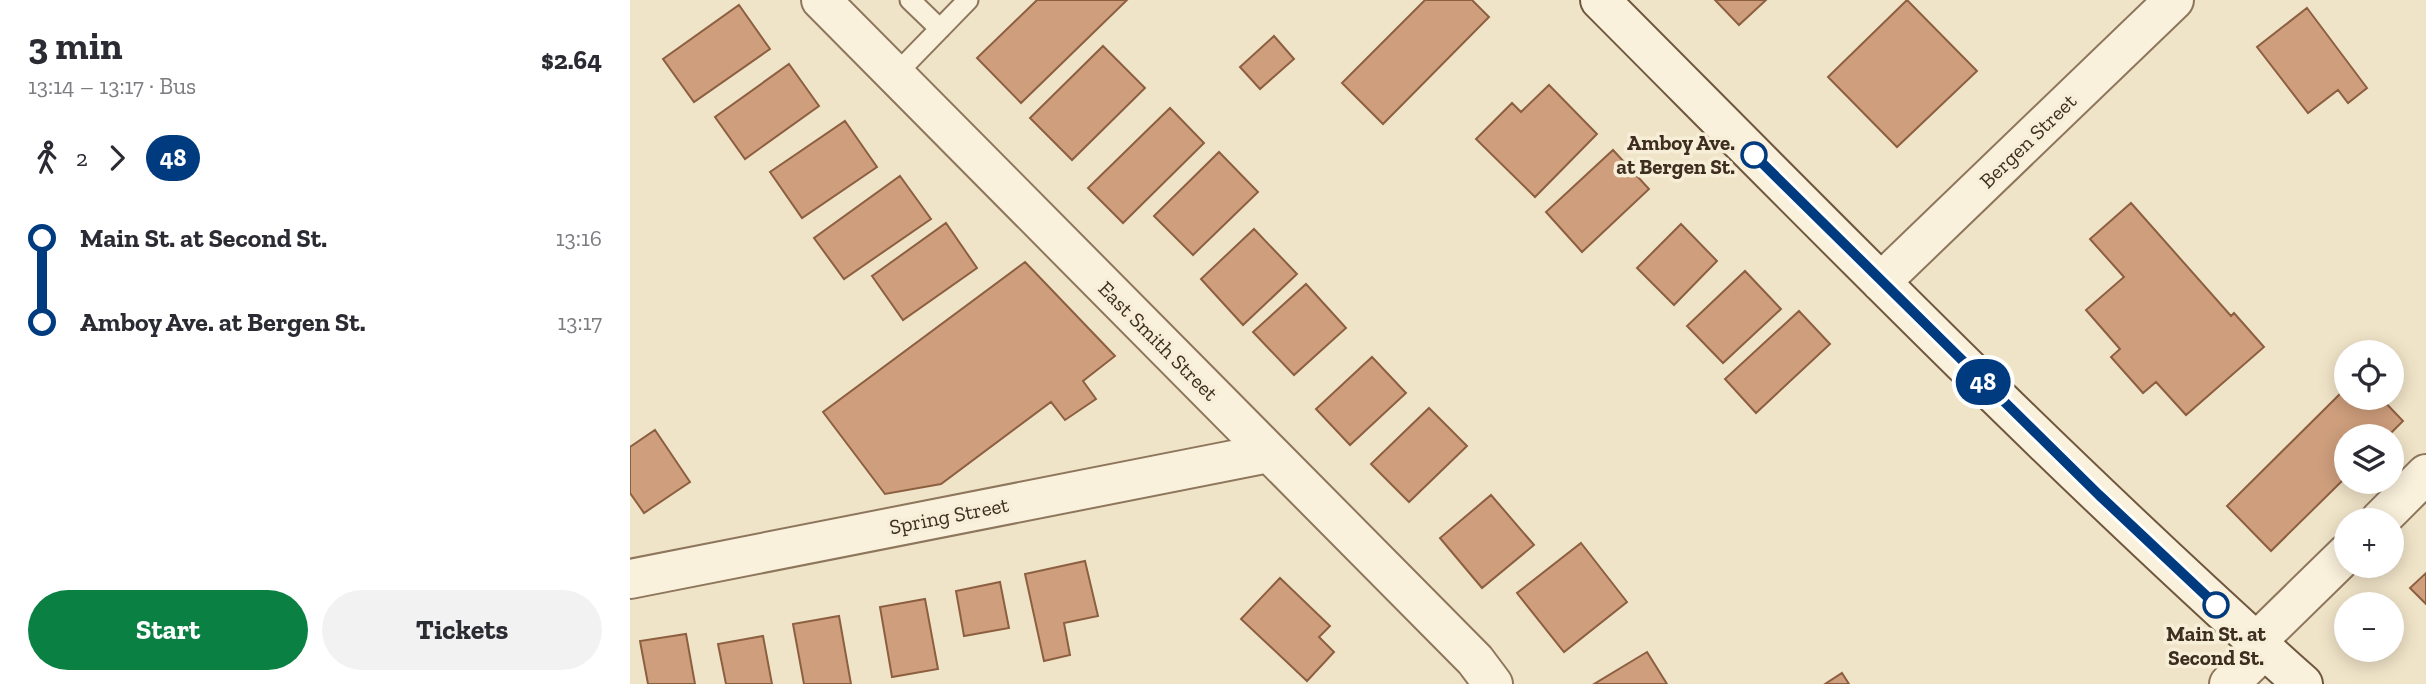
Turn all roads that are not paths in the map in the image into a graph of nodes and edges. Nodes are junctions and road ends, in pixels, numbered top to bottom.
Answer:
1 (821, 0) edge
2 (910, 0) edge
3 (968, 0) edge
4 (1600, 0) edge
5 (2174, 0) edge
6 (940, 29) junction
7 (895, 75) junction
8 (1881, 282) junction
9 (1269, 453) junction
10 (2426, 474) edge
11 (2392, 508) edge
12 (2334, 566) edge
13 (630, 579) edge
14 (2260, 646) junction
15 (1493, 684) edge
16 (2229, 684) edge
17 (2303, 684) edge

1 - 7 street, East Smith Street
2 - 6 lane
3 - 6 lane
4 - 8 street
5 - 8 street, Bergen Street
6 - 7 lane
7 - 9 street, East Smith Street
8 - 14 street
9 - 13 street, Spring Street
9 - 15 street, East Smith Street
10 - 11 street
12 - 14 street
14 - 16 street
14 - 17 street

